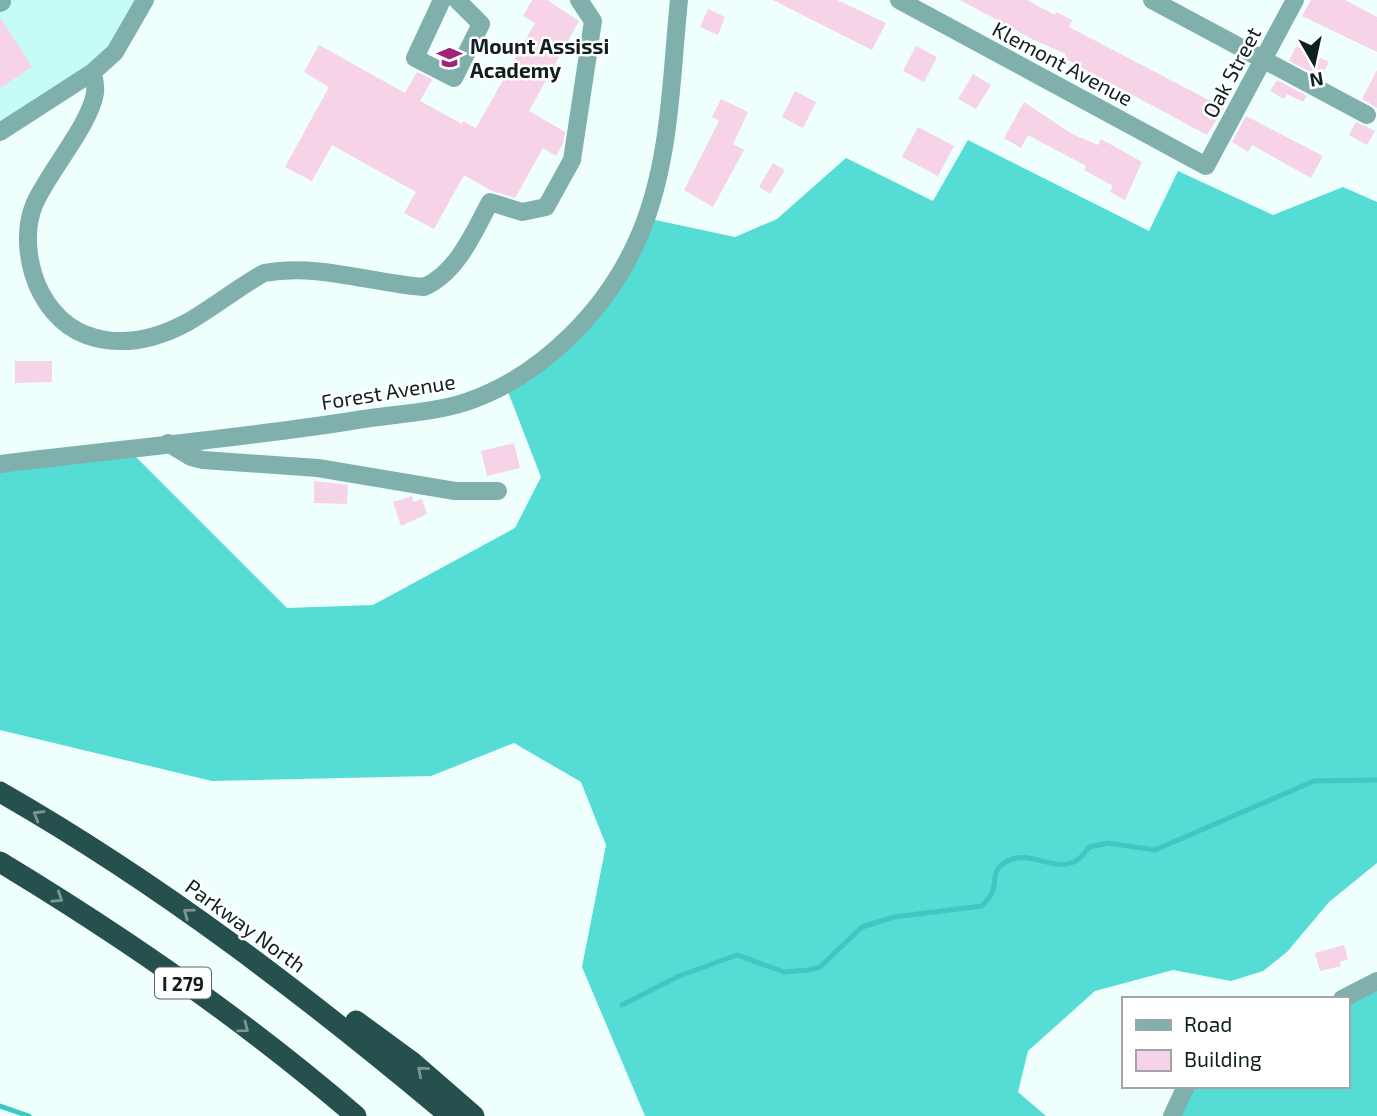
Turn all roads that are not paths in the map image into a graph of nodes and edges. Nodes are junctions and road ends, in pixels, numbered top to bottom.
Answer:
1 (145, 0) edge
2 (443, 0) edge
3 (457, 0) edge
4 (579, 0) edge
5 (679, 0) edge
6 (899, 0) edge
7 (1152, 0) edge
8 (1296, 0) edge
9 (1263, 60) junction
10 (93, 72) junction
11 (1367, 115) dead end
12 (0, 132) edge
13 (1206, 166) joint
14 (167, 443) junction
15 (0, 464) edge
16 (498, 491) dead end
17 (0, 792) edge
18 (0, 862) edge
19 (219, 936) junction
20 (1377, 981) edge
21 (1346, 997) edge
22 (1185, 1088) edge
23 (356, 1116) edge
24 (450, 1116) edge
25 (474, 1116) edge
26 (1172, 1116) edge

1 - 10 street
2 - 3 street
4 - 10 street
5 - 14 street, Forest Avenue
6 - 13 street, Klemont Avenue
7 - 9 street
8 - 9 street, Oak Street
9 - 11 street
9 - 13 street, Oak Street
10 - 12 street
14 - 15 street, Forest Avenue
14 - 16 street
19 -> 17 highway, Parkway North / I 279
18 -> 23 highway, I 279
19 - 24 highway, Parkway North / I 279
25 -> 19 highway
20 - 21 street
22 - 26 street

